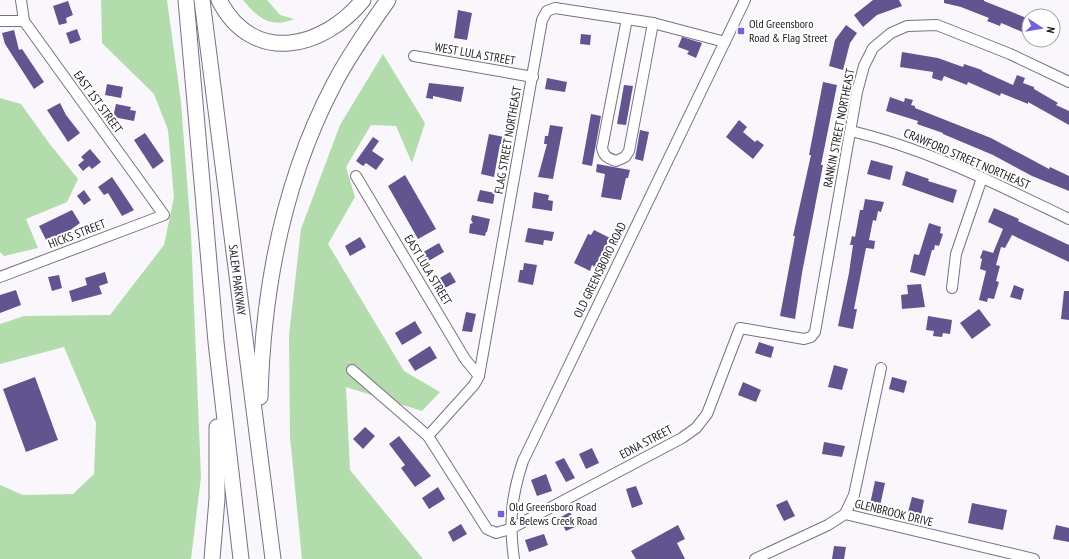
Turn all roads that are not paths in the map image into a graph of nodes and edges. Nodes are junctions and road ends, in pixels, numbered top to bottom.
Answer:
1 (21, 0) edge
2 (186, 0) edge
3 (202, 0) edge
4 (219, 0) edge
5 (363, 0) edge
6 (388, 0) edge
7 (745, 0) edge
8 (627, 19) junction
9 (0, 21) edge
10 (24, 21) junction
11 (653, 23) junction
12 (725, 42) junction
13 (414, 56) dead end
14 (533, 76) junction
15 (1069, 82) edge
16 (851, 131) junction
17 (356, 176) dead end
18 (982, 178) junction
19 (164, 215) joint
20 (1069, 219) edge
21 (0, 277) edge
22 (952, 288) dead end
23 (740, 328) joint
24 (216, 342) junction
25 (881, 368) dead end
26 (352, 370) dead end
27 (478, 376) junction
28 (428, 436) junction
29 (260, 444) junction
30 (845, 514) junction
31 (510, 529) junction
32 (1005, 556) edge
33 (212, 559) edge
34 (241, 559) edge
35 (273, 559) edge
36 (514, 559) edge
37 (755, 559) edge
38 (1034, 559) edge

1 - 10 street, EAST 1ST STREET
2 - 24 highway
3 - 29 highway, SALEM PARKWAY
4 - 5 highway
6 - 29 highway
7 - 12 street, OLD GREENSBORO ROAD
8 - 11 street, FLAG STREET NORTHEAST
8 - 11 street
8 - 14 street, FLAG STREET NORTHEAST
9 - 10 street
10 - 19 street, EAST 1ST STREET
11 - 12 street, FLAG STREET NORTHEAST
12 - 31 street, OLD GREENSBORO ROAD
13 - 14 street, WEST LULA STREET
14 - 27 street, FLAG STREET NORTHEAST
15 - 16 street, RANKIN STREET NORTHEAST
16 - 18 street, CRAWFORD STREET NORTHEAST
16 - 23 street, RANKIN STREET NORTHEAST
17 - 27 street, EAST LULA STREET
18 - 20 street, CRAWFORD STREET NORTHEAST
18 - 22 street
19 - 21 street, HICKS STREET
23 - 31 street, EDNA STREET
24 - 33 highway
24 - 34 highway
25 - 30 street
26 - 28 street
27 - 28 street, FLAG STREET NORTHEAST
28 - 31 street
29 - 35 highway, SALEM PARKWAY
30 - 32 street, GLENBROOK DRIVE
30 - 37 street, GLENBROOK DRIVE
31 - 36 street, OLD GREENSBORO ROAD
32 - 38 street, GLENBROOK DRIVE

